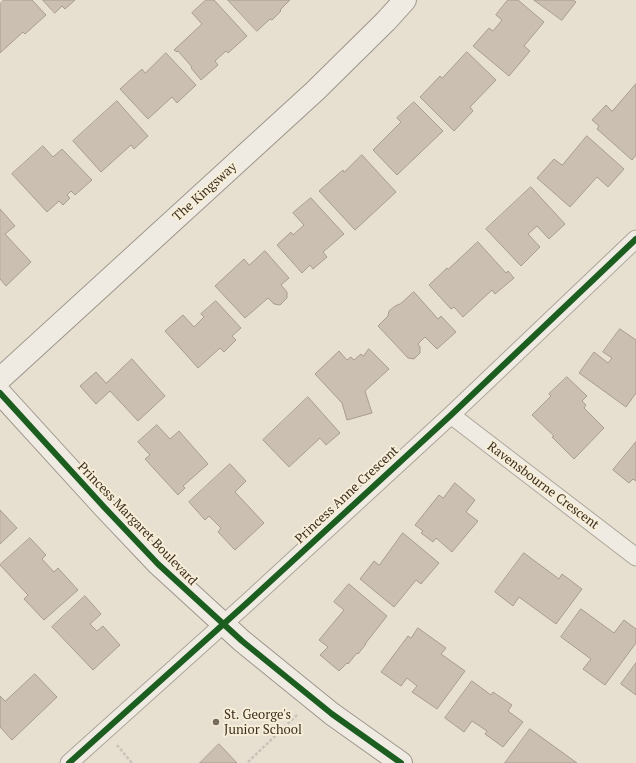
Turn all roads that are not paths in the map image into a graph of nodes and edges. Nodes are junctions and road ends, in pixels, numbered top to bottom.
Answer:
1 (405, 0) edge
2 (636, 240) edge
3 (0, 379) edge
4 (0, 393) edge
5 (450, 415) junction
6 (636, 557) edge
7 (223, 624) junction
8 (69, 763) edge
9 (401, 763) edge

1 - 3 street, The Kingsway
2 - 5 street, Princess Anne Crescent
4 - 7 street, Princess Margaret Boulevard
5 - 6 street, Ravensbourne Crescent
5 - 7 street, Princess Anne Crescent
7 - 8 street, Princess Anne Crescent
7 - 9 street, Princess Margaret Boulevard

